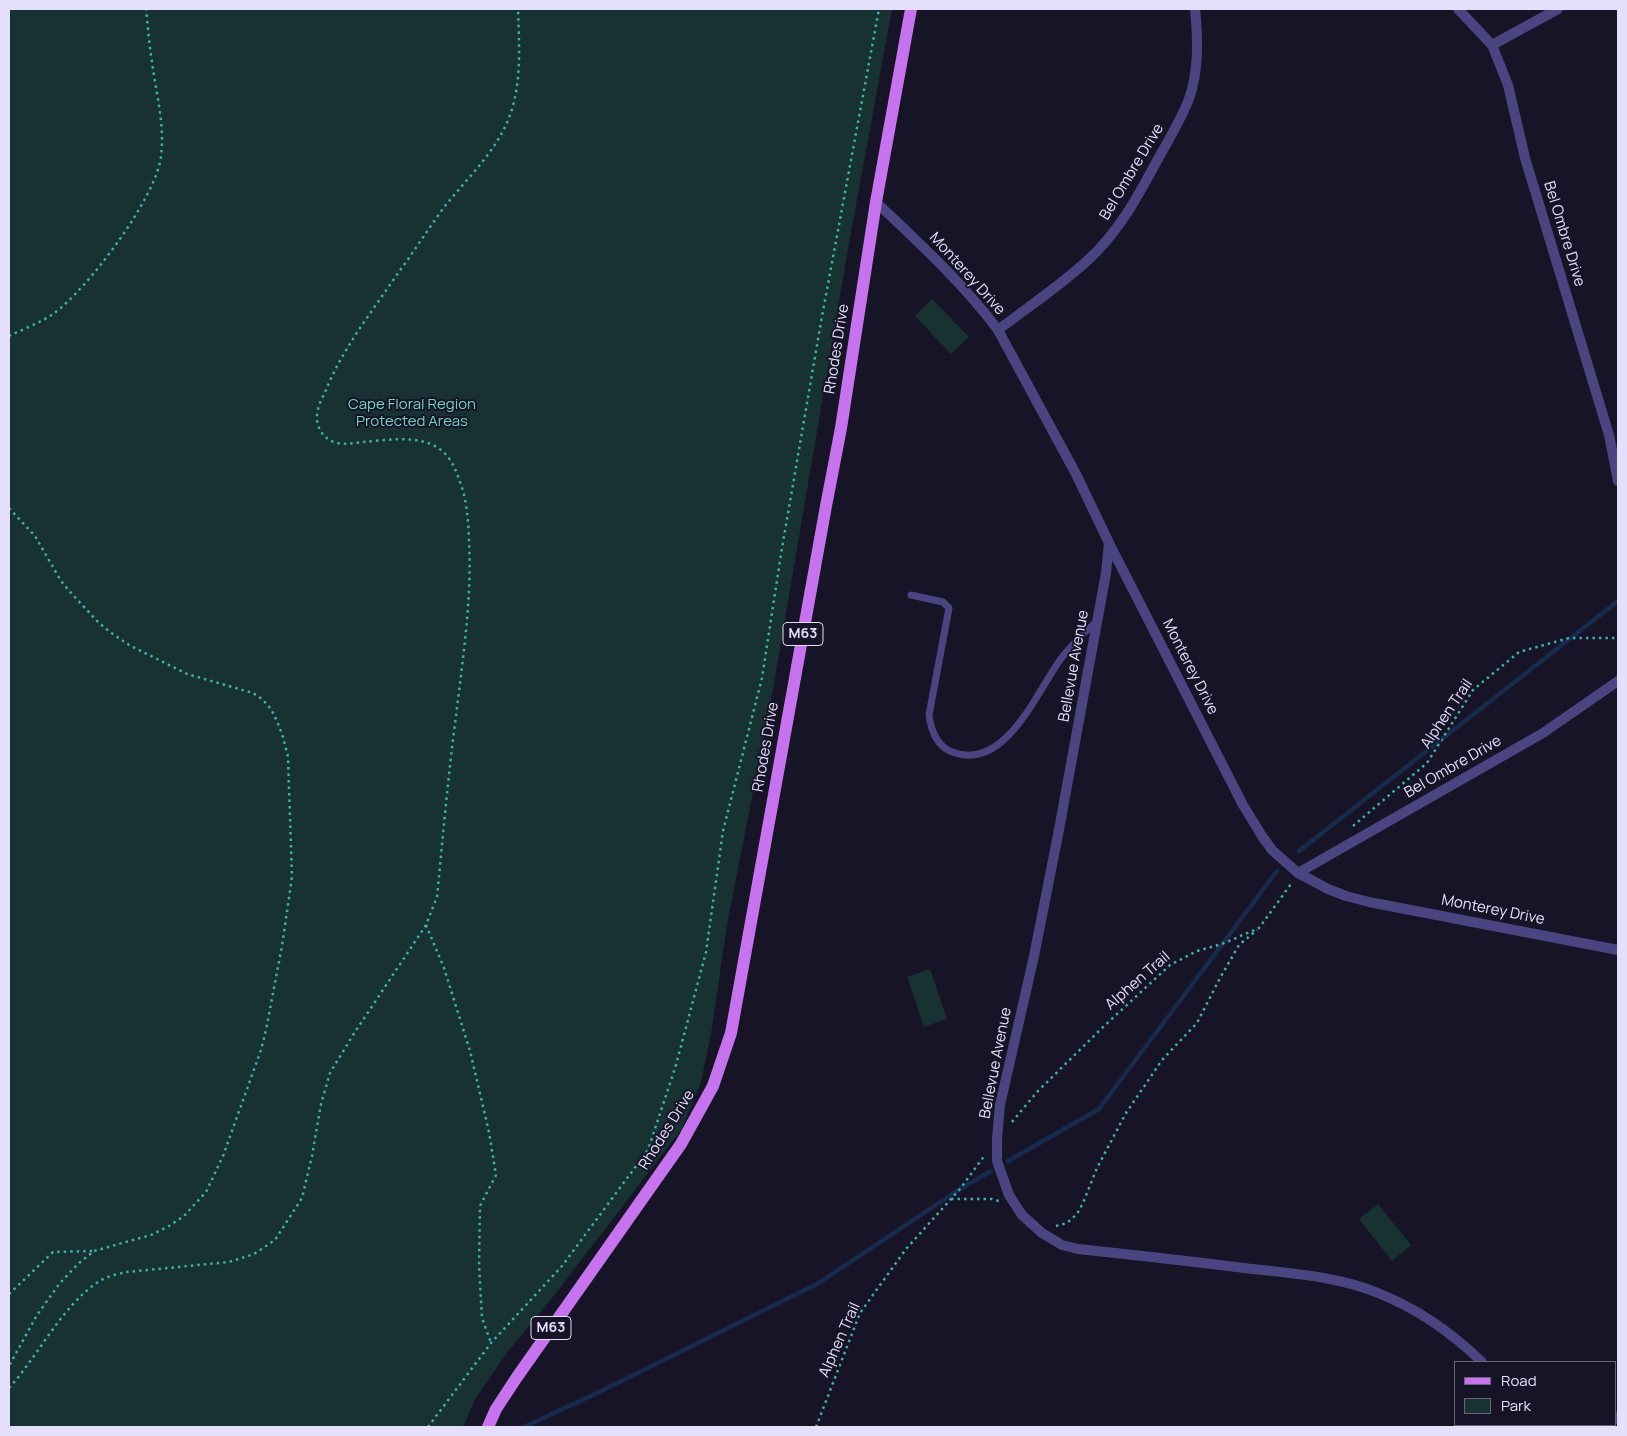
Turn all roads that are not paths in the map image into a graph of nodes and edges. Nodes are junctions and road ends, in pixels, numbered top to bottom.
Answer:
1 (911, 9) edge
2 (1195, 9) edge
3 (1458, 9) edge
4 (1558, 9) edge
5 (1492, 45) junction
6 (876, 202) junction
7 (998, 330) junction
8 (1618, 475) edge
9 (1109, 543) junction
10 (911, 595) dead end
11 (1097, 620) junction
12 (1618, 681) edge
13 (1298, 872) junction
14 (1618, 950) edge
15 (1481, 1361) edge
16 (488, 1427) edge

1 - 6 main road, Rhodes Drive / M63
2 - 7 street, Bel Ombre Drive
3 - 5 street, Bel Ombre Drive
4 - 5 street
5 - 8 street, Bel Ombre Drive
6 - 7 street, Monterey Drive
6 - 16 main road, Rhodes Drive / M63
7 - 9 street, Monterey Drive
9 - 11 street, Bellevue Avenue
9 - 13 street, Monterey Drive
10 - 11 lane
11 - 15 street, Bellevue Avenue
12 - 13 street, Bel Ombre Drive
13 - 14 street, Monterey Drive

